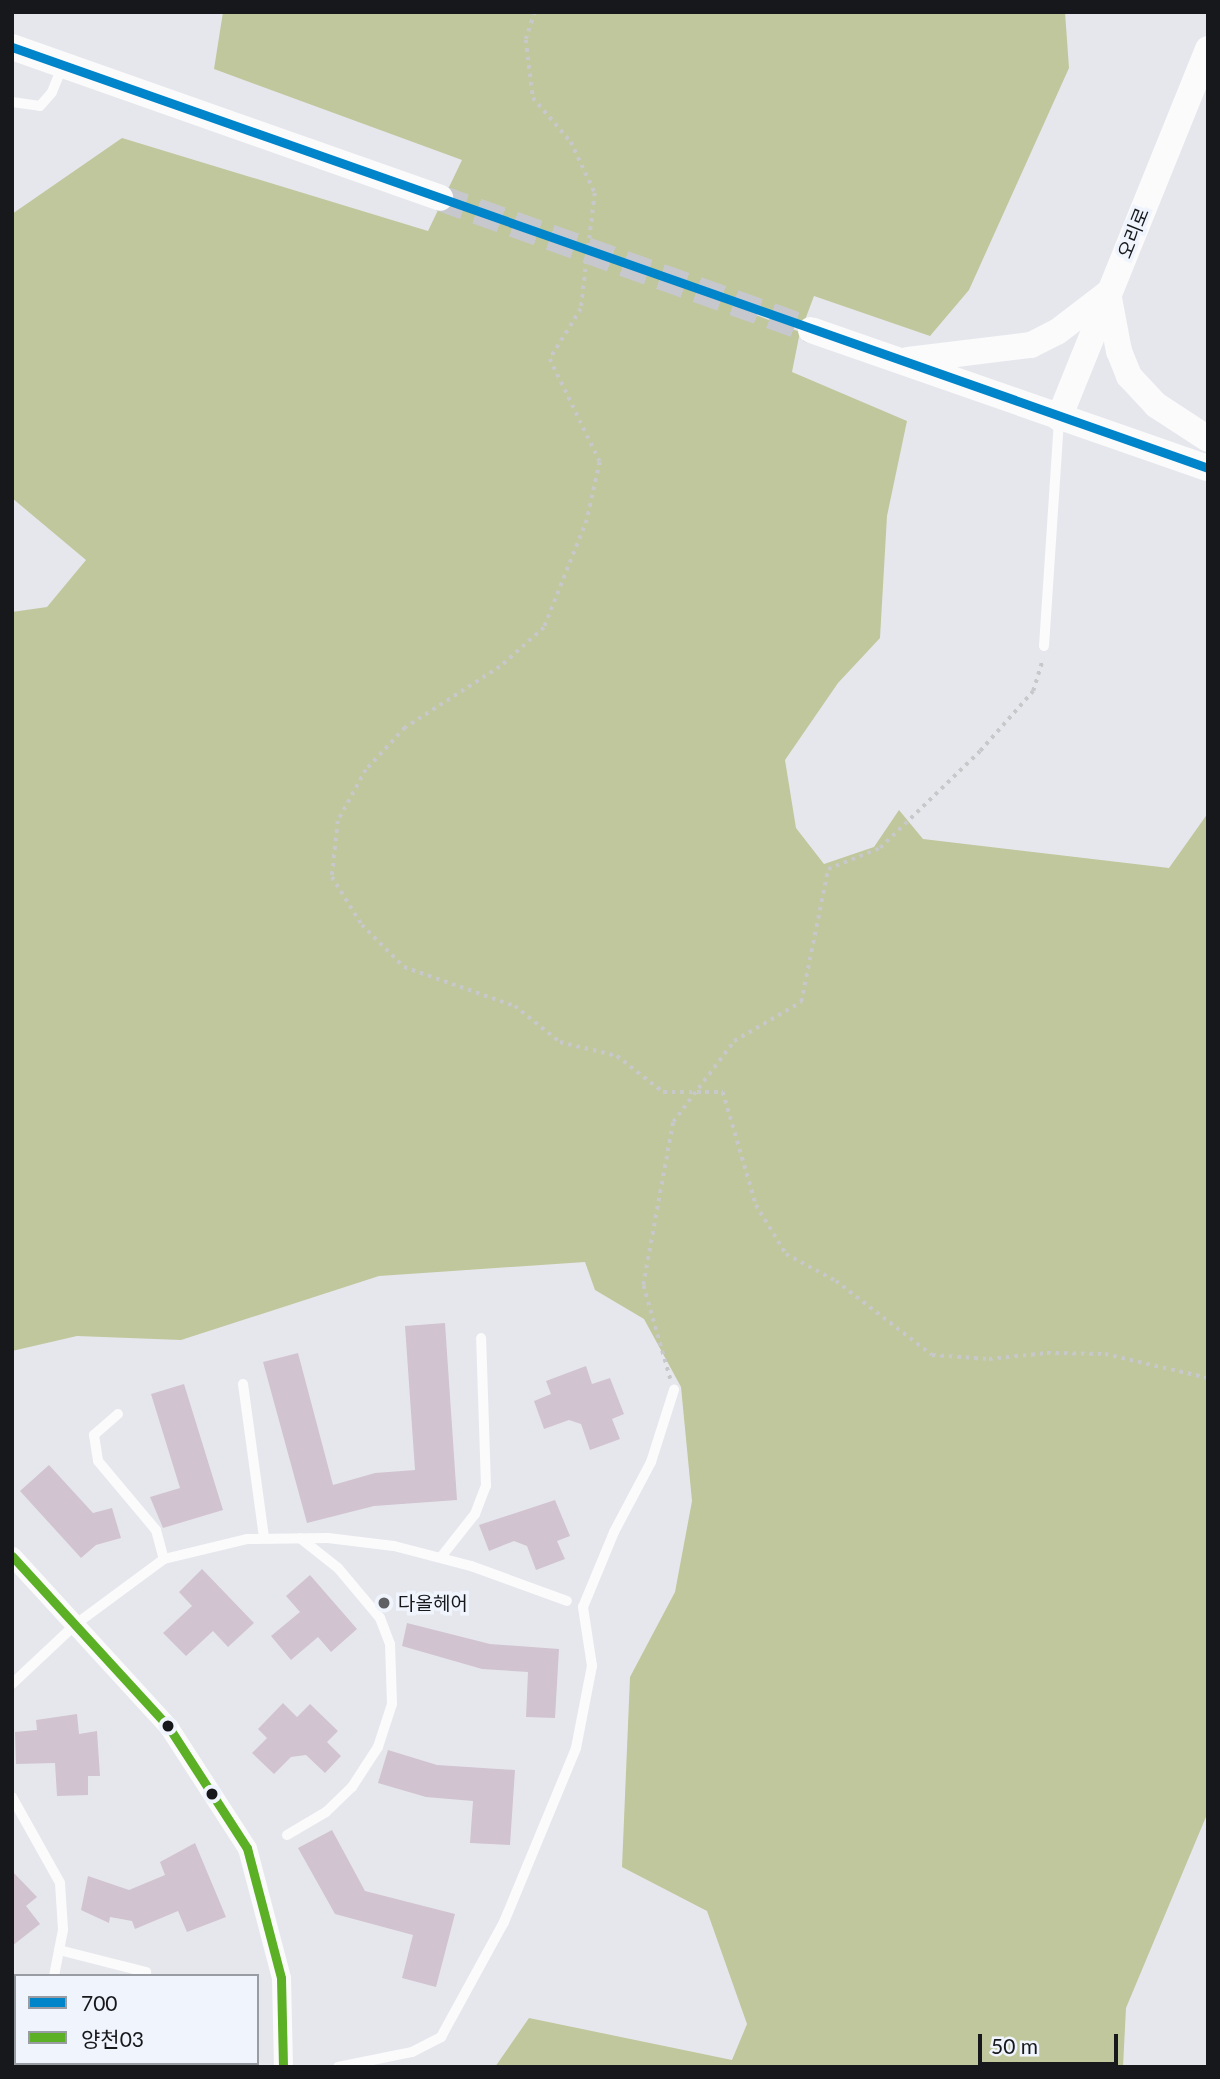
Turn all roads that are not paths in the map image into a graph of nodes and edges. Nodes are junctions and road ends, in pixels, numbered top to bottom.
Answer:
1 (12, 47) edge
2 (1208, 49) edge
3 (63, 65) junction
4 (12, 102) edge
5 (440, 198) tunnel mouth
6 (1108, 293) junction
7 (811, 330) tunnel mouth
8 (897, 361) junction
9 (1059, 418) junction
10 (1208, 439) edge
11 (1208, 468) edge
12 (1044, 646) road end
13 (481, 1338) dead end
14 (243, 1384) dead end
15 (674, 1390) road end
16 (118, 1414) dead end
17 (264, 1538) junction
18 (299, 1538) junction
19 (12, 1556) edge
20 (441, 1558) junction
21 (164, 1559) junction
22 (567, 1601) dead end
23 (76, 1624) junction
24 (12, 1684) edge
25 (12, 1797) edge
26 (287, 1835) dead end
27 (60, 1950) junction
28 (146, 1972) dead end
29 (54, 1974) edge
30 (283, 2067) edge
31 (338, 2067) edge

1 - 3 main road
2 - 6 main road, 오리로
3 - 4 lane
3 - 5 main road
6 - 8 main road
6 - 9 main road, 오리로
6 - 10 main road
7 - 8 main road
8 - 9 main road
9 - 11 main road
9 - 12 lane
13 - 20 lane
14 - 17 lane
15 - 31 lane
16 - 21 lane
17 - 18 lane
17 - 21 lane
18 - 20 lane
18 - 26 lane
19 - 23 street
20 - 22 lane
21 - 23 lane
23 - 24 lane
23 - 30 street
25 - 27 lane
27 - 28 lane
27 - 29 lane

